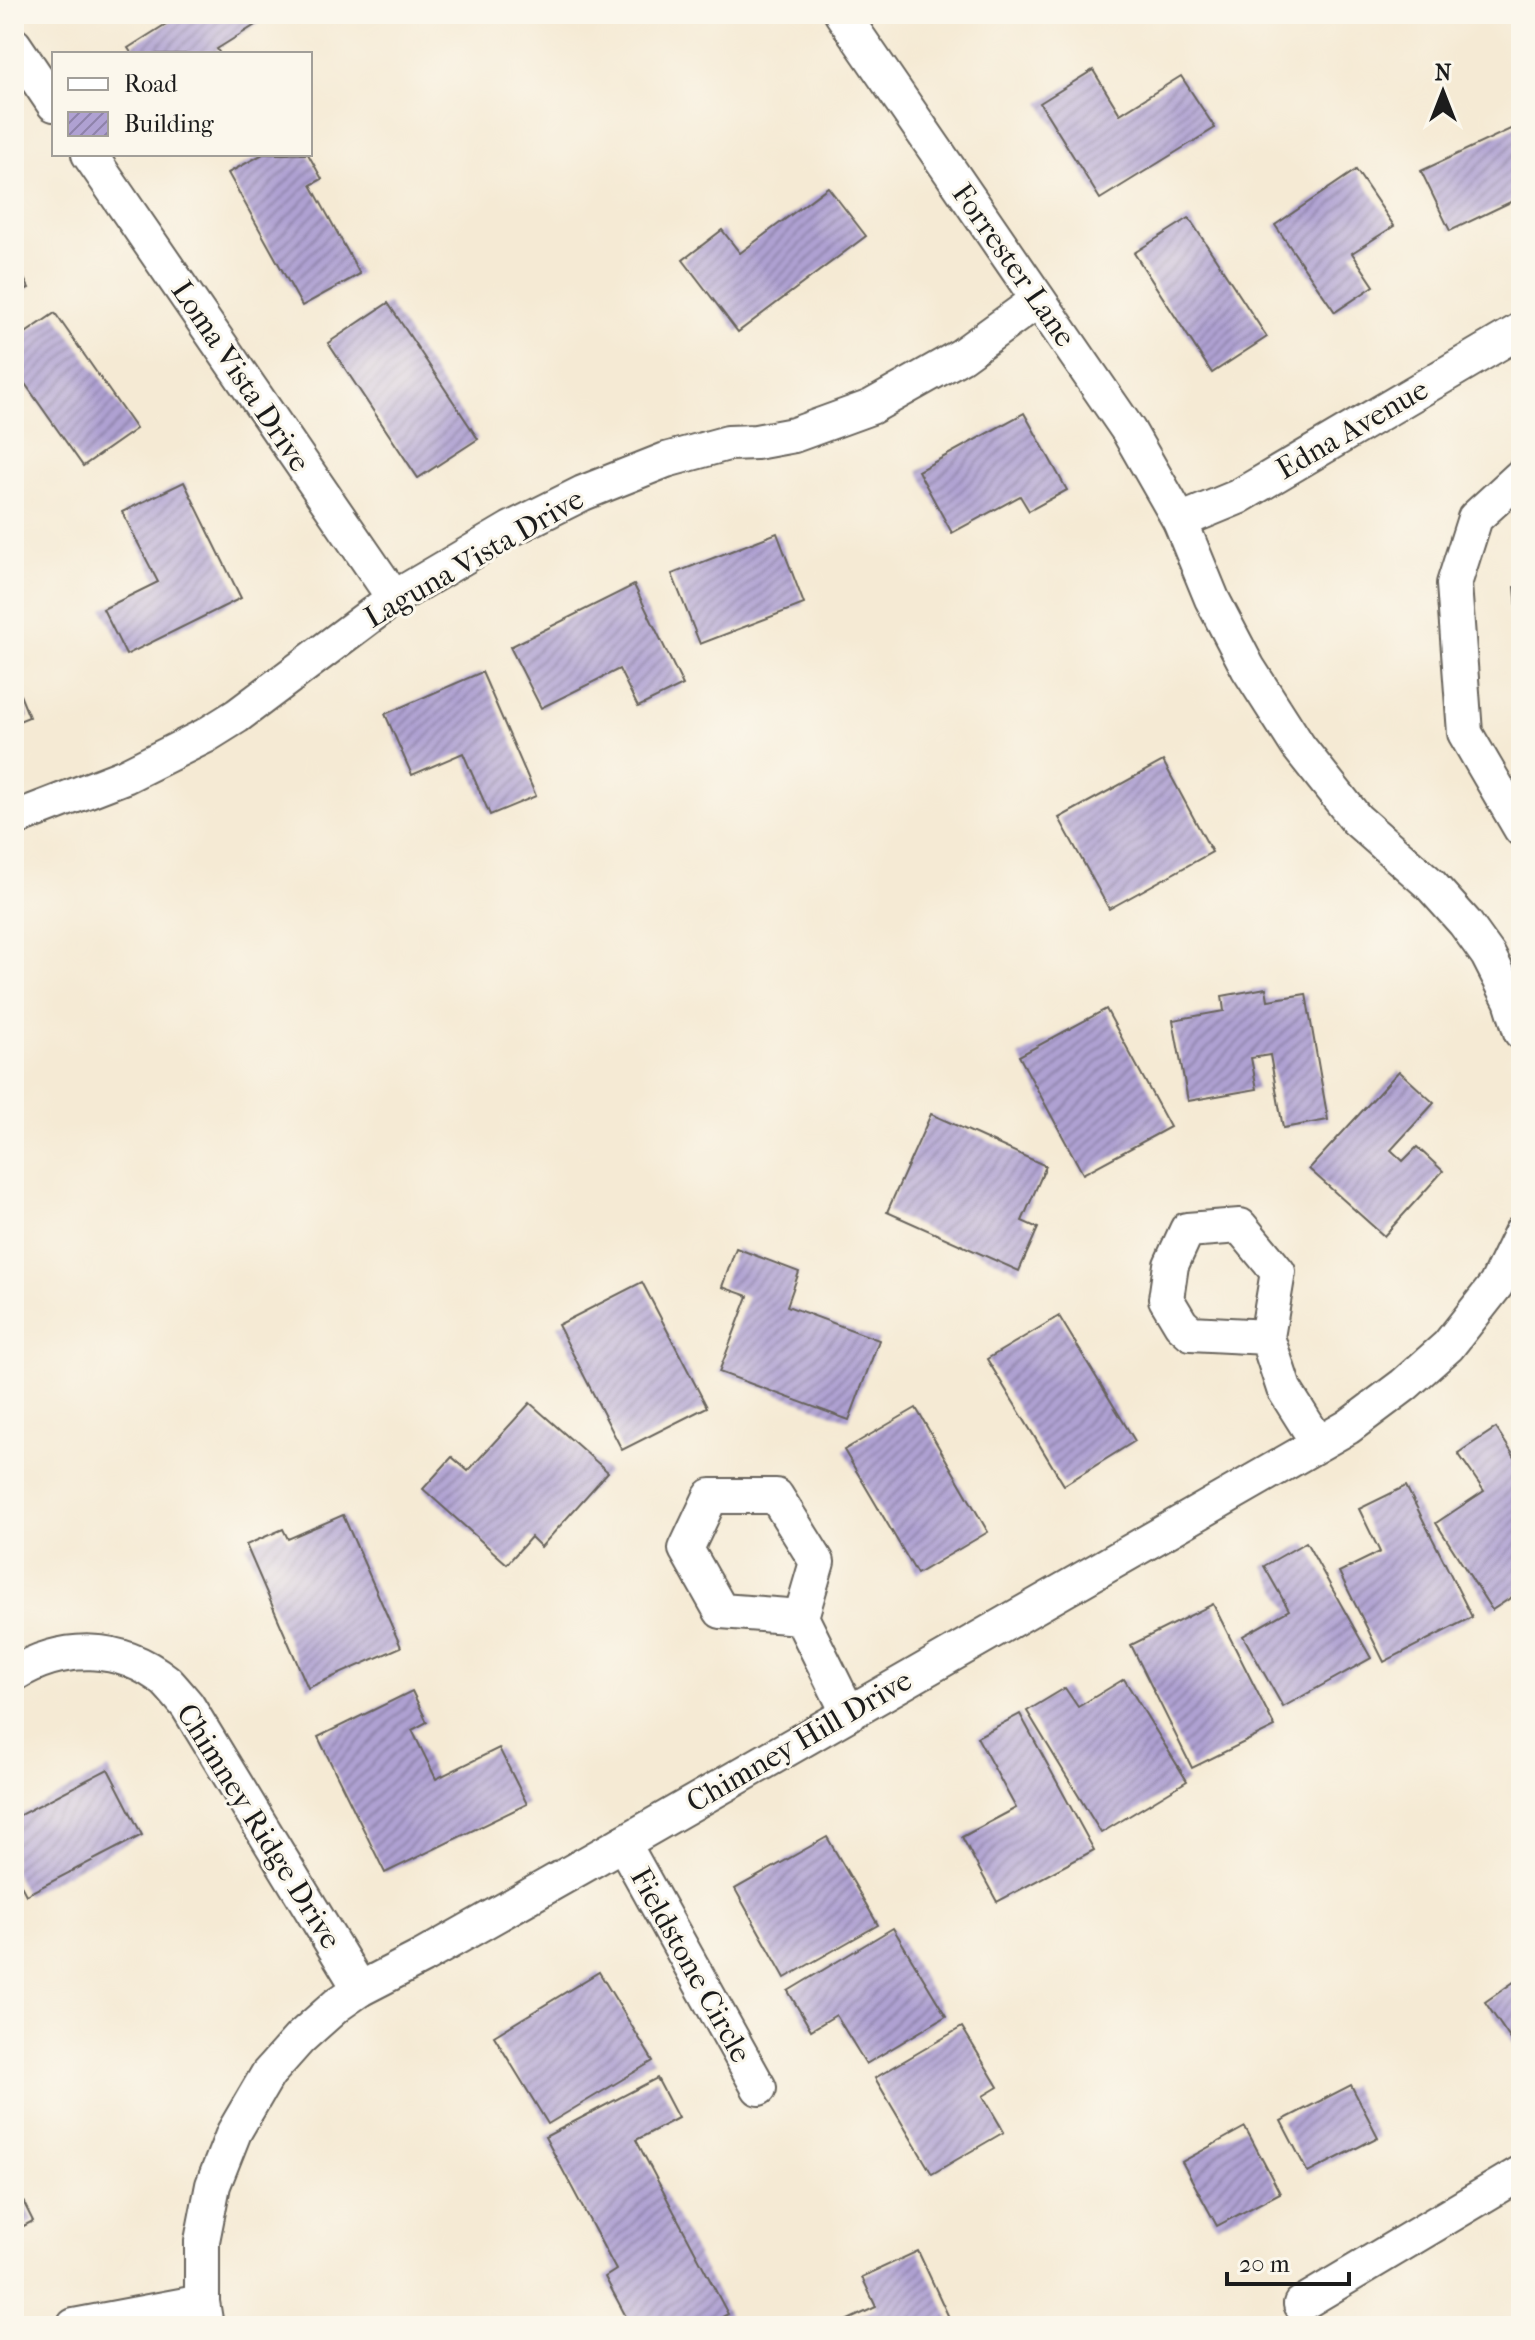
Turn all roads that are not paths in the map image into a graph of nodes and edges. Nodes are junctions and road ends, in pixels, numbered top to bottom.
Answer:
1 (842, 14) edge
2 (14, 45) edge
3 (52, 101) edge
4 (90, 156) edge
5 (1038, 300) junction
6 (1521, 330) edge
7 (1521, 476) edge
8 (1180, 521) junction
9 (394, 598) junction
10 (14, 819) edge
11 (1521, 829) edge
12 (1521, 1032) edge
13 (1521, 1233) edge
14 (1267, 1337) dead end
15 (1318, 1443) junction
16 (801, 1617) dead end
17 (14, 1674) edge
18 (848, 1712) junction
19 (623, 1843) junction
20 (360, 1989) junction
21 (759, 2088) dead end
22 (1521, 2173) edge
23 (1301, 2304) dead end
24 (204, 2314) edge
25 (74, 2326) edge

1 - 5 street, Forrester Lane
2 - 3 street
4 - 9 street, Loma Vista Drive
5 - 8 street, Forrester Lane
5 - 9 street, Laguna Vista Drive
6 - 8 street, Edna Avenue
7 - 11 street
8 - 12 street
9 - 10 street, Laguna Vista Drive
13 - 15 street, Chimney Hill Drive
14 - 15 street
15 - 18 street, Chimney Hill Drive
16 - 18 street
17 - 20 street, Chimney Ridge Drive
18 - 19 street, Chimney Hill Drive
19 - 20 street, Chimney Hill Drive
19 - 21 street, Fieldstone Circle
20 - 24 street, Chimney Hill Drive
22 - 23 street
24 - 25 street

